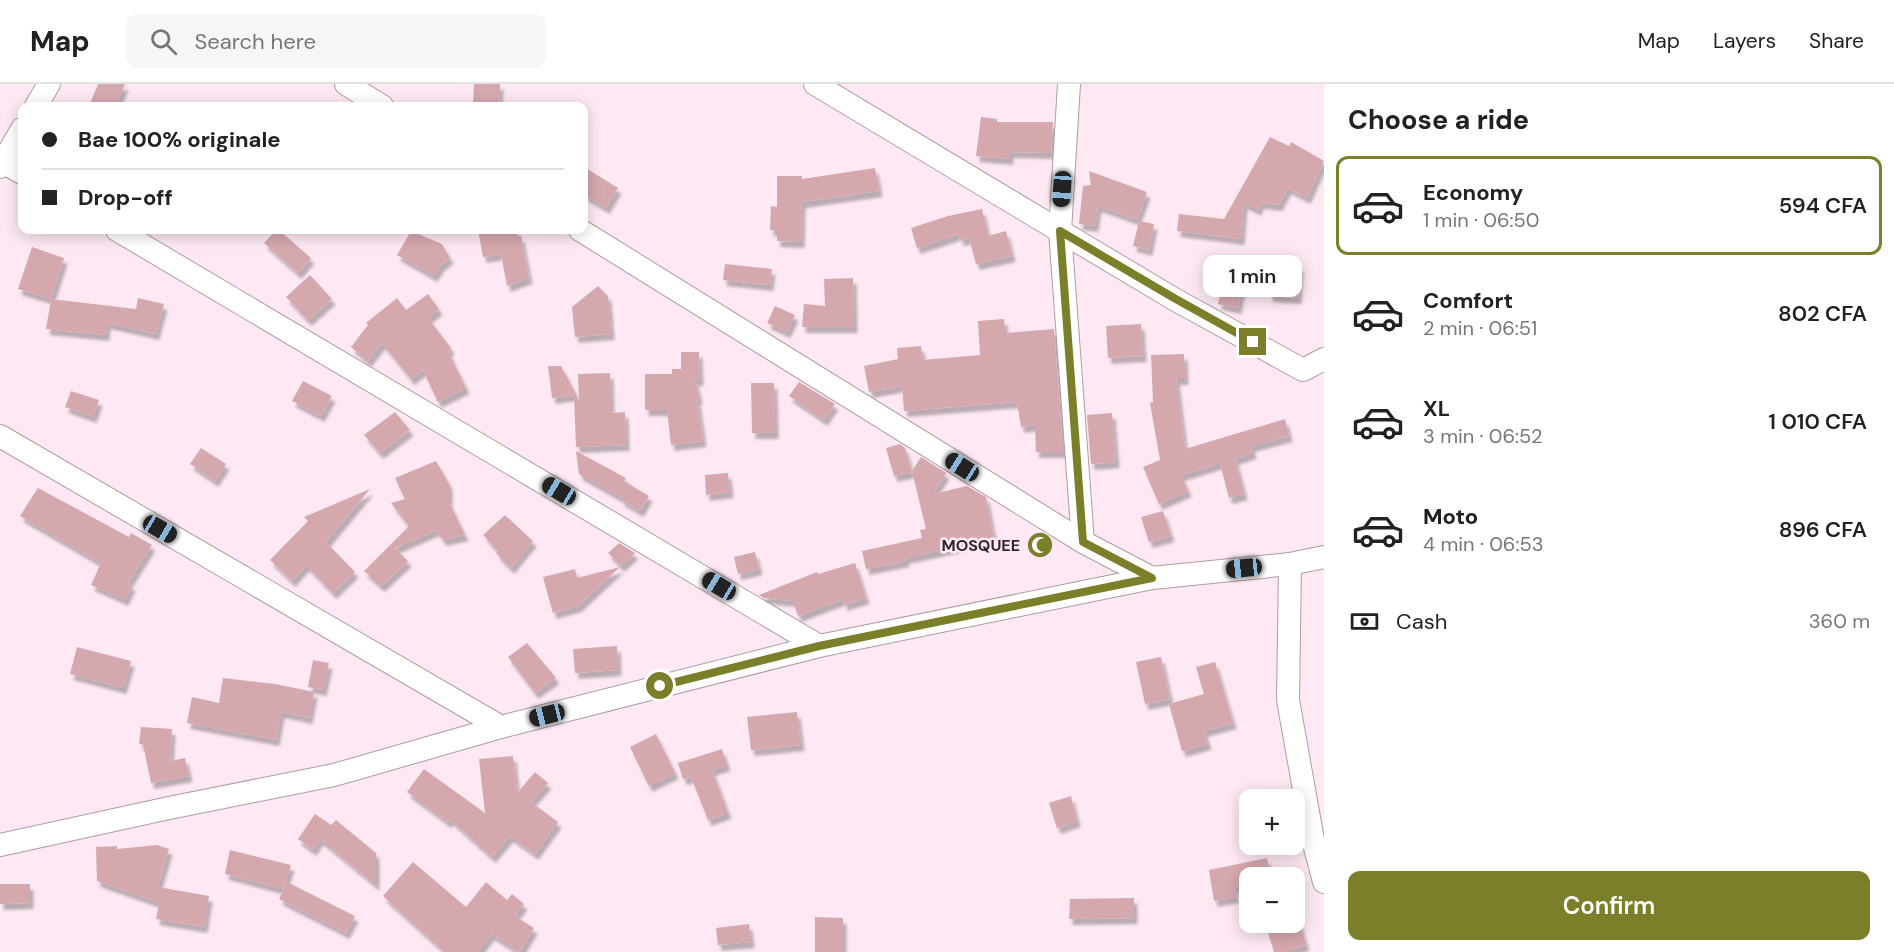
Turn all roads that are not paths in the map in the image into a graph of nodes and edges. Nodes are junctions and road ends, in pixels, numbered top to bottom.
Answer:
1 (49, 84) edge
2 (346, 84) edge
3 (815, 84) edge
4 (1069, 84) edge
5 (38, 102) edge
6 (375, 102) edge
7 (18, 141) edge
8 (9, 168) edge
9 (1060, 231) junction
10 (124, 234) edge
11 (586, 234) edge
12 (1324, 359) edge
13 (0, 436) edge
14 (1083, 542) junction
15 (1324, 556) edge
16 (1290, 564) junction
17 (1152, 578) junction
18 (819, 646) junction
19 (501, 727) junction
20 (0, 845) edge
21 (1324, 882) edge

1 - 5 street
2 - 6 street
3 - 9 street
4 - 9 street
7 - 8 street
9 - 12 street
9 - 14 street
10 - 18 street
11 - 14 street
13 - 19 street
14 - 17 street
15 - 16 street
16 - 17 street
16 - 21 street
17 - 18 street
18 - 19 street
19 - 20 street

